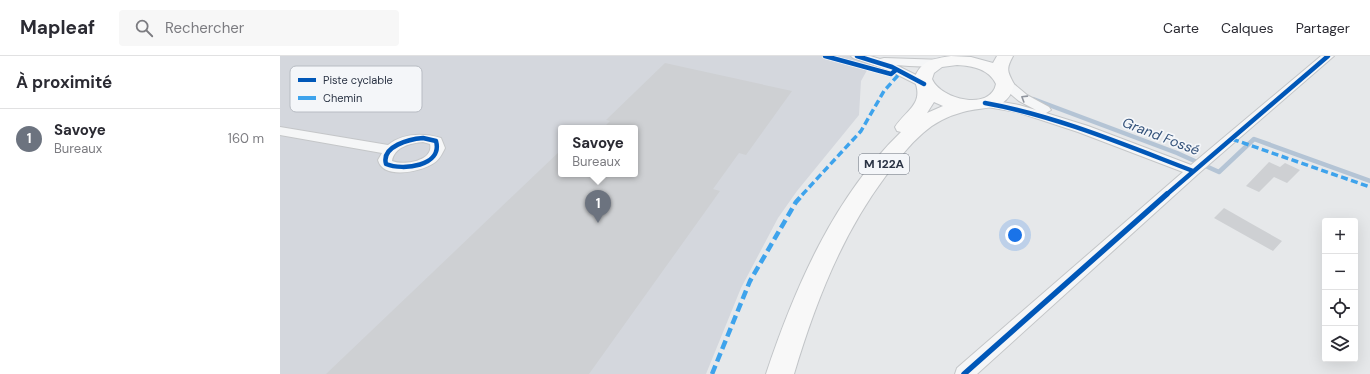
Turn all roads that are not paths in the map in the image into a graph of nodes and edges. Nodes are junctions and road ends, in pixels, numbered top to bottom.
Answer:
1 (857, 56) edge
2 (978, 56) edge
3 (1005, 56) edge
4 (1328, 56) edge
5 (873, 60) junction
6 (962, 60) junction
7 (941, 62) junction
8 (1002, 78) junction
9 (926, 87) junction
10 (977, 104) junction
11 (1084, 129) junction
12 (280, 131) edge
13 (391, 150) dead end
14 (1193, 171) junction
15 (821, 253) junction
16 (766, 374) edge
17 (780, 374) edge
18 (964, 374) edge

1 - 5 street
2 - 6 main road
3 - 8 main road
4 - 14 street
5 - 7 street
5 - 9 street
6 - 7 main road
6 - 8 main road
7 - 9 main road
8 - 10 main road
11 -> 8 street
9 - 10 main road
9 - 15 main road, M 122A
10 - 11 street
10 - 15 main road, M 122A
11 - 14 street
12 - 13 street
14 - 18 street
15 - 16 main road, M 122A
15 - 17 main road, M 122A

